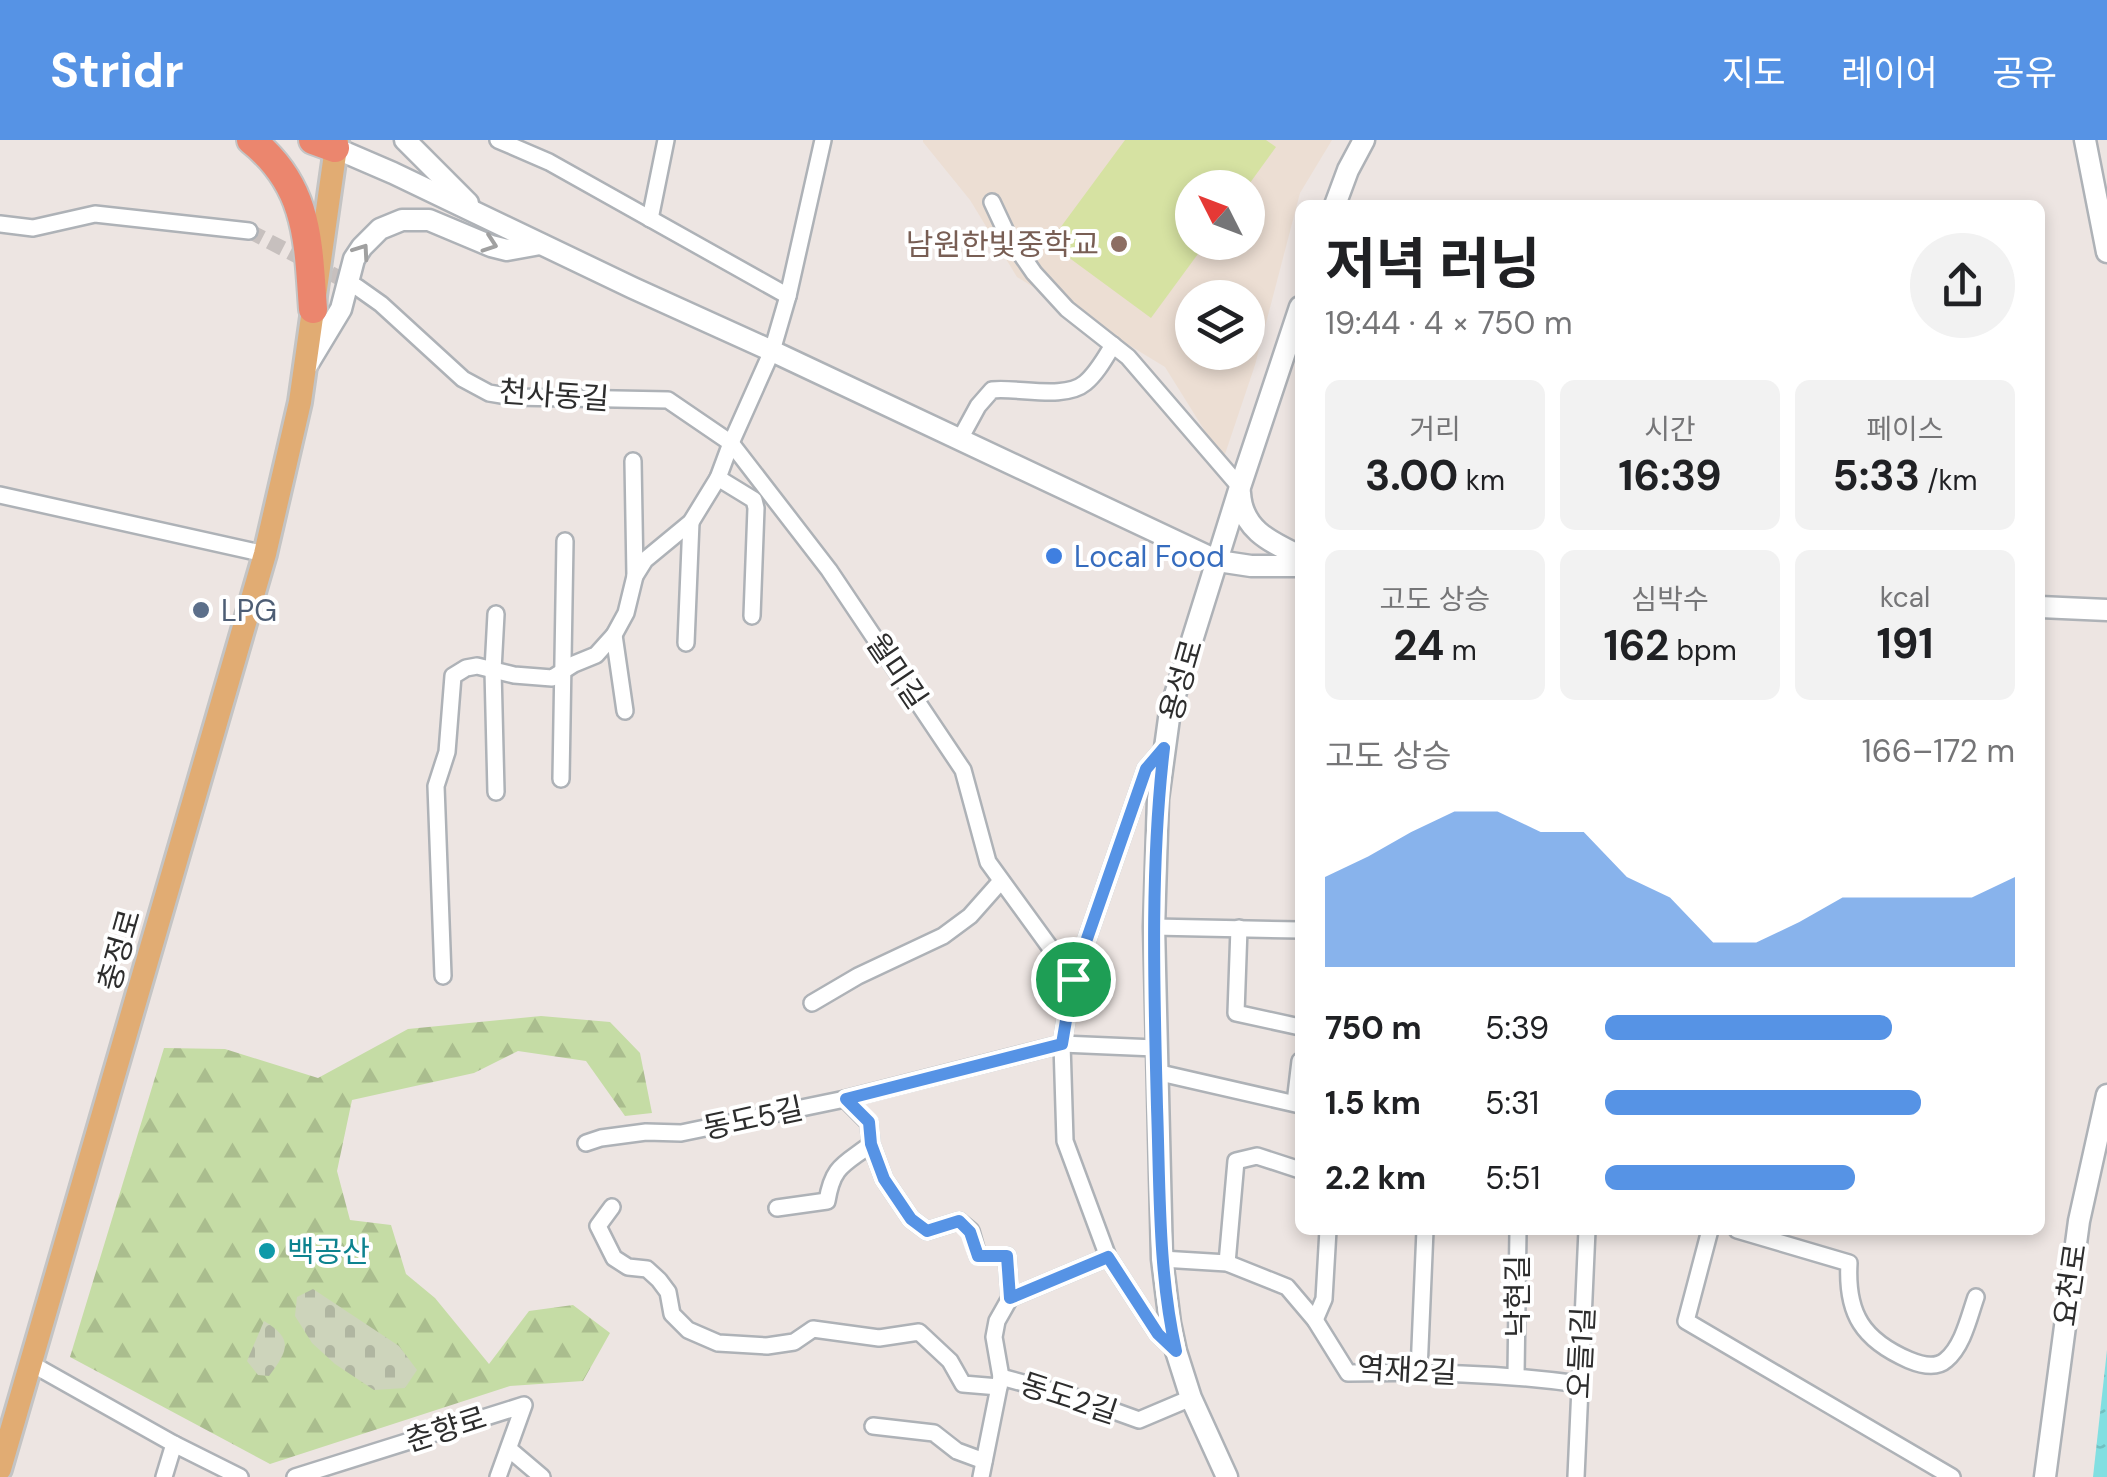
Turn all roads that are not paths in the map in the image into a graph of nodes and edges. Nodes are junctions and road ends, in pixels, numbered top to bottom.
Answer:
1 (251, 140) edge
2 (404, 140) edge
3 (498, 140) edge
4 (666, 140) edge
5 (822, 140) edge
6 (1364, 140) edge
7 (2084, 140) edge
8 (326, 142) edge
9 (1337, 200) edge
10 (992, 202) dead end
11 (485, 217) junction
12 (650, 219) junction
13 (0, 224) edge
14 (250, 232) tunnel mouth
15 (540, 244) junction
16 (2107, 252) edge
17 (357, 287) tunnel mouth
18 (788, 296) junction
19 (313, 309) junction
20 (1295, 323) edge
21 (1113, 345) junction
22 (772, 351) junction
23 (305, 369) junction
24 (668, 400) joint
25 (960, 439) junction
26 (730, 443) junction
27 (633, 461) dead end
28 (718, 478) junction
29 (1240, 487) junction
30 (0, 496) edge
31 (691, 522) junction
32 (565, 542) dead end
33 (265, 554) junction
34 (1295, 554) edge
35 (1218, 560) junction
36 (1295, 566) edge
37 (635, 576) junction
38 (2045, 607) edge
39 (2107, 610) edge
40 (496, 614) dead end
41 (752, 616) dead end
42 (614, 635) junction
43 (686, 643) dead end
44 (494, 670) junction
45 (562, 672) junction
46 (625, 711) dead end
47 (1164, 748) junction
48 (561, 779) dead end
49 (496, 792) dead end
50 (1001, 880) junction
51 (1154, 927) junction
52 (1239, 928) junction
53 (1295, 930) edge
54 (443, 976) dead end
55 (1073, 979) junction
56 (812, 1003) dead end
57 (1295, 1025) edge
58 (1062, 1044) junction
59 (1155, 1048) junction
60 (1156, 1072) junction
61 (2107, 1095) edge
62 (846, 1099) junction
63 (1295, 1103) edge
64 (586, 1143) dead end
65 (871, 1144) junction
66 (1295, 1168) edge
67 (612, 1207) dead end
68 (777, 1208) dead end
69 (1328, 1235) edge
70 (1425, 1235) edge
71 (1517, 1235) edge
72 (1587, 1235) edge
73 (1709, 1235) edge
74 (1754, 1235) edge
75 (1108, 1257) junction
76 (1162, 1259) junction
77 (1227, 1263) junction
78 (1976, 1297) dead end
79 (1010, 1298) junction
80 (1315, 1320) junction
81 (1176, 1351) junction
82 (30, 1362) junction
83 (1419, 1372) junction
84 (1516, 1375) junction
85 (1000, 1382) junction
86 (1579, 1384) junction
87 (1191, 1398) junction
88 (874, 1426) dead end
89 (174, 1444) junction
90 (509, 1448) junction
91 (0, 1469) edge
92 (983, 1469) edge
93 (164, 1477) edge
94 (240, 1477) edge
95 (295, 1477) edge
96 (498, 1477) edge
97 (542, 1477) edge
98 (1227, 1477) edge
99 (1576, 1477) edge
100 (1952, 1477) edge
101 (2045, 1477) edge

1 - 19 highway
2 - 11 street
3 - 12 street
4 - 12 street
5 - 18 street
6 - 9 street
7 - 16 street
8 - 11 street
8 - 19 main road, 충정로
10 - 21 street
11 - 15 street
12 - 18 street
13 - 14 street
15 - 22 street
23 -> 15 street
17 - 24 street, 천사동길
18 - 22 street
19 - 23 main road, 충정로
20 - 29 street, 용성로
21 - 25 street
21 - 29 street
22 - 25 street
22 - 26 street
23 - 33 main road, 충정로
24 - 26 street, 월미길
25 - 35 street
26 - 28 street
26 - 50 street, 월미길
27 - 37 street
28 - 31 street
28 - 41 street
29 - 34 street
29 - 35 street, 용성로
30 - 33 street
31 - 37 street
31 - 43 street
32 - 45 street
33 - 82 main road, 충정로
35 - 36 street
35 - 47 street, 용성로
37 - 42 street
38 - 39 street
40 - 44 street
42 - 45 street
42 - 46 street
44 - 45 street
44 - 49 street
44 - 54 street
45 - 48 street
47 - 51 street, 용성로
47 - 55 street
50 - 55 street, 월미길
50 - 56 street
51 - 52 street
51 - 59 street, 용성로
52 - 53 street
52 - 57 street
55 - 58 street
58 - 59 street, 동도5길
58 - 62 street, 동도5길
58 - 75 street
59 - 60 street, 용성로
60 - 63 street
60 - 76 street, 용성로
61 - 101 street, 요천로
62 - 64 street, 동도5길
62 - 65 street
65 - 68 street
65 - 79 street
66 - 77 street
67 - 85 street, 동도2길
69 - 80 street
70 - 83 street
71 - 84 street, 낙현길
72 - 86 street, 오들1길
73 - 100 street
74 - 78 street
75 - 79 street
75 - 81 street
76 - 77 street, 역재2길
76 - 81 street, 용성로
77 - 80 street, 역재2길
79 - 85 street
80 - 83 street, 역재2길
81 - 87 street, 용성로
82 - 89 street
82 - 91 main road, 충정로
83 - 84 street, 역재2길
84 - 86 street, 역재2길
85 - 87 street, 동도2길
85 - 92 street
86 - 99 street, 오들1길
87 - 98 street, 용성로
88 - 92 street
89 - 93 street
89 - 94 street
90 - 95 street, 춘향로
90 - 96 street, 춘향로
90 - 97 street

